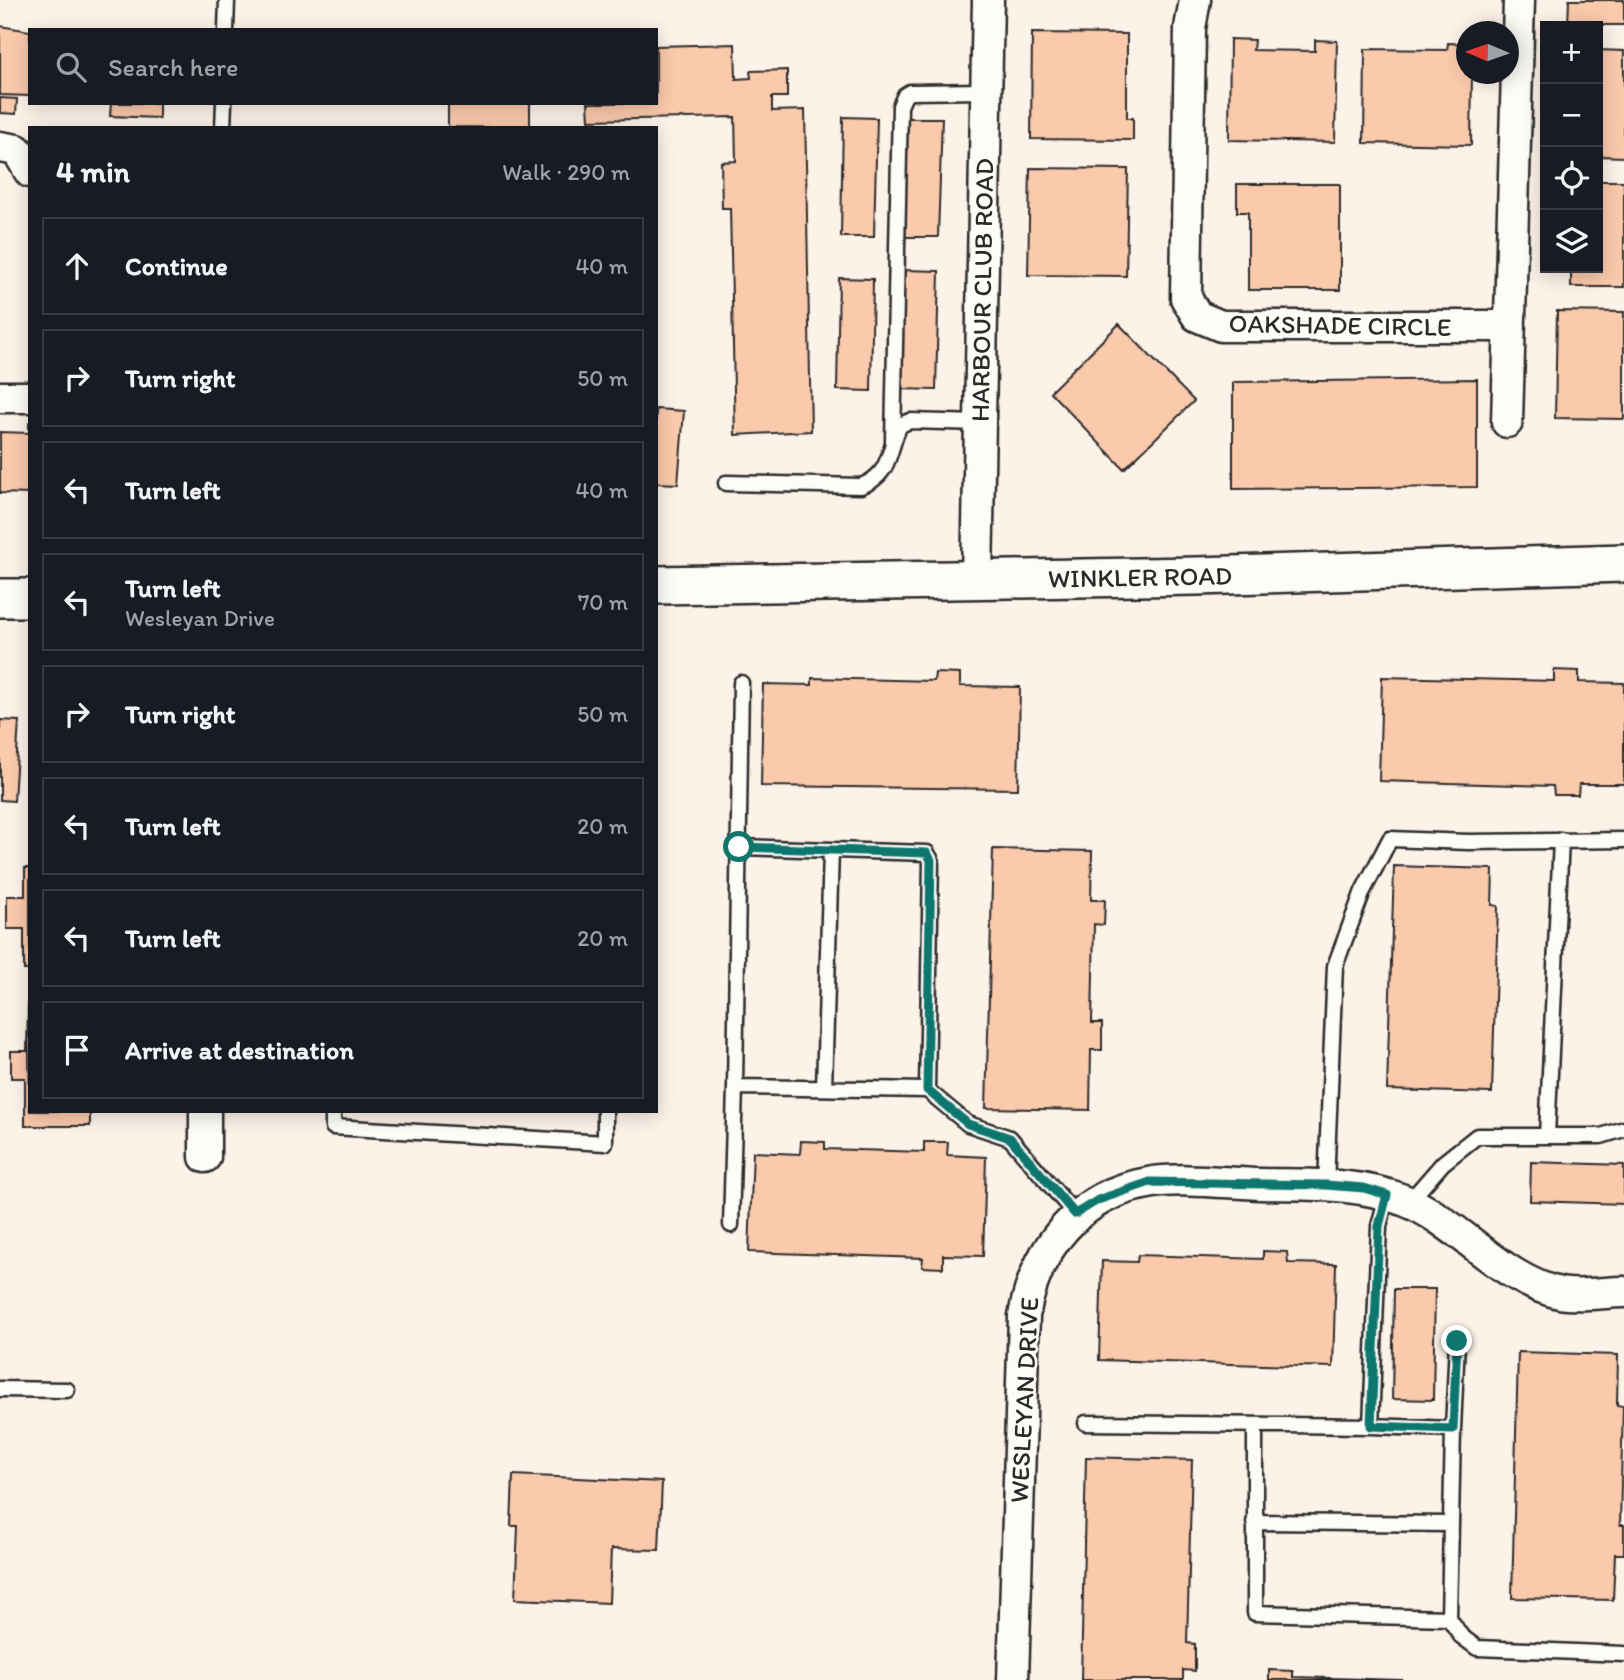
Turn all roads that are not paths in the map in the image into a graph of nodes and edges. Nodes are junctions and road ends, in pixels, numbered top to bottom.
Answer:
1 (227, 0) edge
2 (988, 0) edge
3 (1195, 0) edge
4 (1519, 0) edge
5 (226, 28) edge
6 (986, 91) junction
7 (224, 105) edge
8 (223, 126) edge
9 (0, 147) edge
10 (28, 169) edge
11 (1510, 326) junction
12 (0, 397) edge
13 (28, 397) edge
14 (1507, 422) dead end
15 (980, 423) junction
16 (893, 440) junction
17 (726, 483) dead end
18 (1624, 563) edge
19 (977, 579) junction
20 (658, 585) edge
21 (0, 598) edge
22 (28, 598) edge
23 (741, 682) dead end
24 (1561, 840) junction
25 (1624, 840) edge
26 (739, 847) junction
27 (831, 850) junction
28 (735, 1087) junction
29 (824, 1088) junction
30 (927, 1090) junction
31 (205, 1113) edge
32 (334, 1113) edge
33 (605, 1113) edge
34 (1624, 1129) edge
35 (1547, 1136) junction
36 (205, 1157) dead end
37 (1326, 1185) junction
38 (1398, 1198) junction
39 (1075, 1214) junction
40 (731, 1224) dead end
41 (1624, 1292) edge
42 (1457, 1341) dead end
43 (0, 1389) edge
44 (67, 1390) dead end
45 (1086, 1423) dead end
46 (1255, 1426) junction
47 (1371, 1426) junction
48 (1453, 1429) junction
49 (1254, 1522) junction
50 (1450, 1524) junction
51 (1449, 1618) junction
52 (1624, 1654) edge
53 (1013, 1680) edge

1 - 5 lane
2 - 6 street, HARBOUR CLUB ROAD
3 - 11 street, OAKSHADE CIRCLE
4 - 11 street
6 - 15 street, HARBOUR CLUB ROAD
6 - 16 lane
7 - 8 lane
9 - 10 street
11 - 14 street
12 - 13 street
15 - 16 lane
15 - 19 street, HARBOUR CLUB ROAD
16 - 17 lane
18 - 19 street, WINKLER ROAD
19 - 20 street, WINKLER ROAD
21 - 22 street
23 - 26 lane
24 - 25 lane
24 - 35 lane
24 - 37 lane
26 - 27 lane
26 - 28 lane
27 - 29 lane
27 - 30 lane
28 - 29 lane
28 - 40 lane
29 - 30 lane
30 - 39 lane
31 - 36 street
32 - 33 lane
34 - 35 lane
35 - 38 lane
37 - 38 street, WESLEYAN DRIVE
37 - 39 street, WESLEYAN DRIVE
38 - 41 street, WESLEYAN DRIVE
38 - 47 lane
39 - 53 street, WESLEYAN DRIVE
42 - 48 lane
43 - 44 lane
45 - 46 lane
46 - 47 lane
46 - 49 lane
47 - 48 lane
48 - 50 lane
49 - 50 lane
49 - 51 lane
50 - 51 lane
51 - 52 lane

